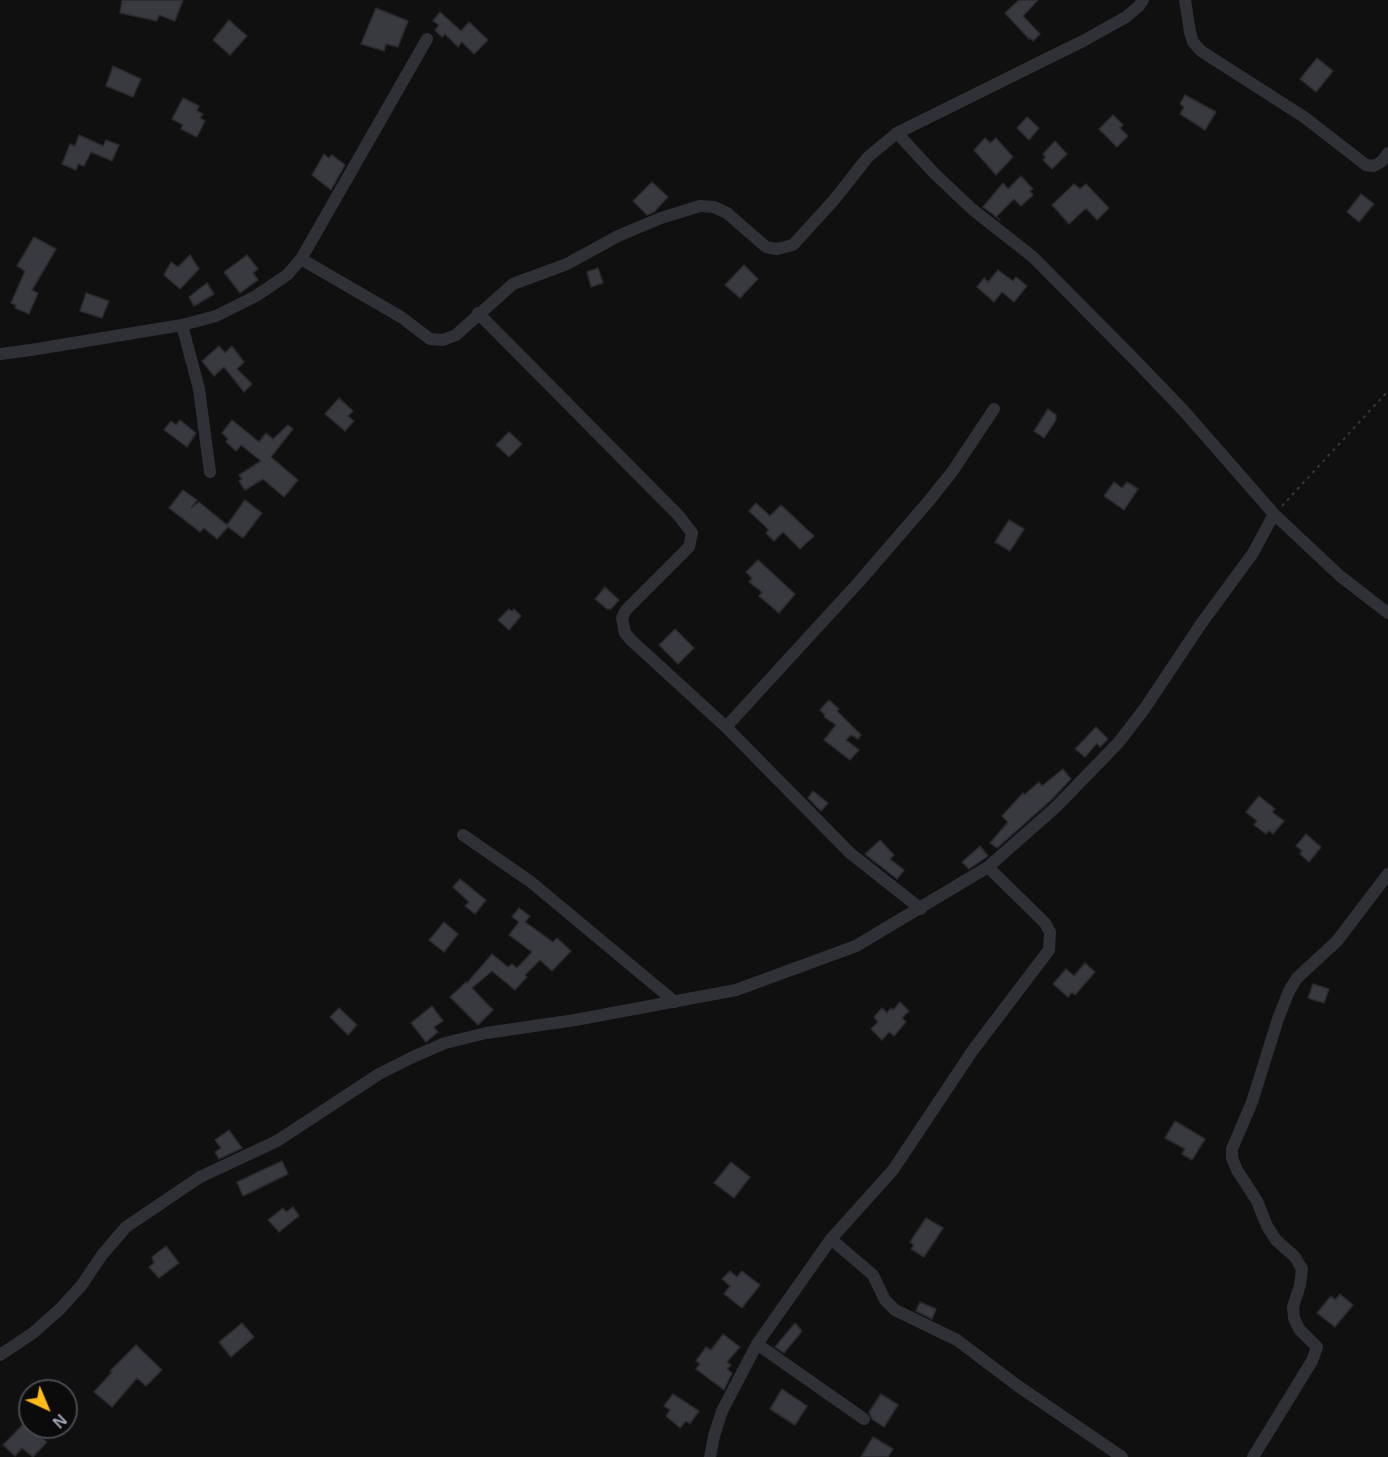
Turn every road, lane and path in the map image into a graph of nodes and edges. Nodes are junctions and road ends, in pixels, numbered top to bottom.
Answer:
1 (1143, 0) edge
2 (1185, 0) edge
3 (427, 39) dead end
4 (897, 132) junction
5 (1388, 153) edge
6 (302, 259) junction
7 (478, 313) junction
8 (182, 325) junction
9 (0, 354) edge
10 (1388, 391) edge
11 (994, 409) dead end
12 (210, 472) dead end
13 (1274, 514) junction
14 (1388, 613) edge
15 (726, 727) junction
16 (464, 835) dead end
17 (988, 867) junction
18 (1388, 874) edge
19 (921, 909) junction
20 (675, 1002) junction
21 (831, 1239) junction
22 (757, 1344) junction
23 (0, 1355) edge
24 (864, 1419) dead end
25 (710, 1457) edge
26 (1122, 1457) edge
27 (1253, 1457) edge

1 - 4 street
2 - 5 street
3 - 6 street
4 - 7 street
4 - 13 street
6 - 7 street
6 - 8 street
7 - 15 street
8 - 9 street
8 - 12 street
10 - 13 path
11 - 15 street
13 - 14 street
13 - 17 street
15 - 19 street
16 - 20 street
17 - 19 street
17 - 21 street
18 - 27 street
19 - 20 street
20 - 23 street
21 - 22 street
21 - 26 street
22 - 24 street
22 - 25 street

